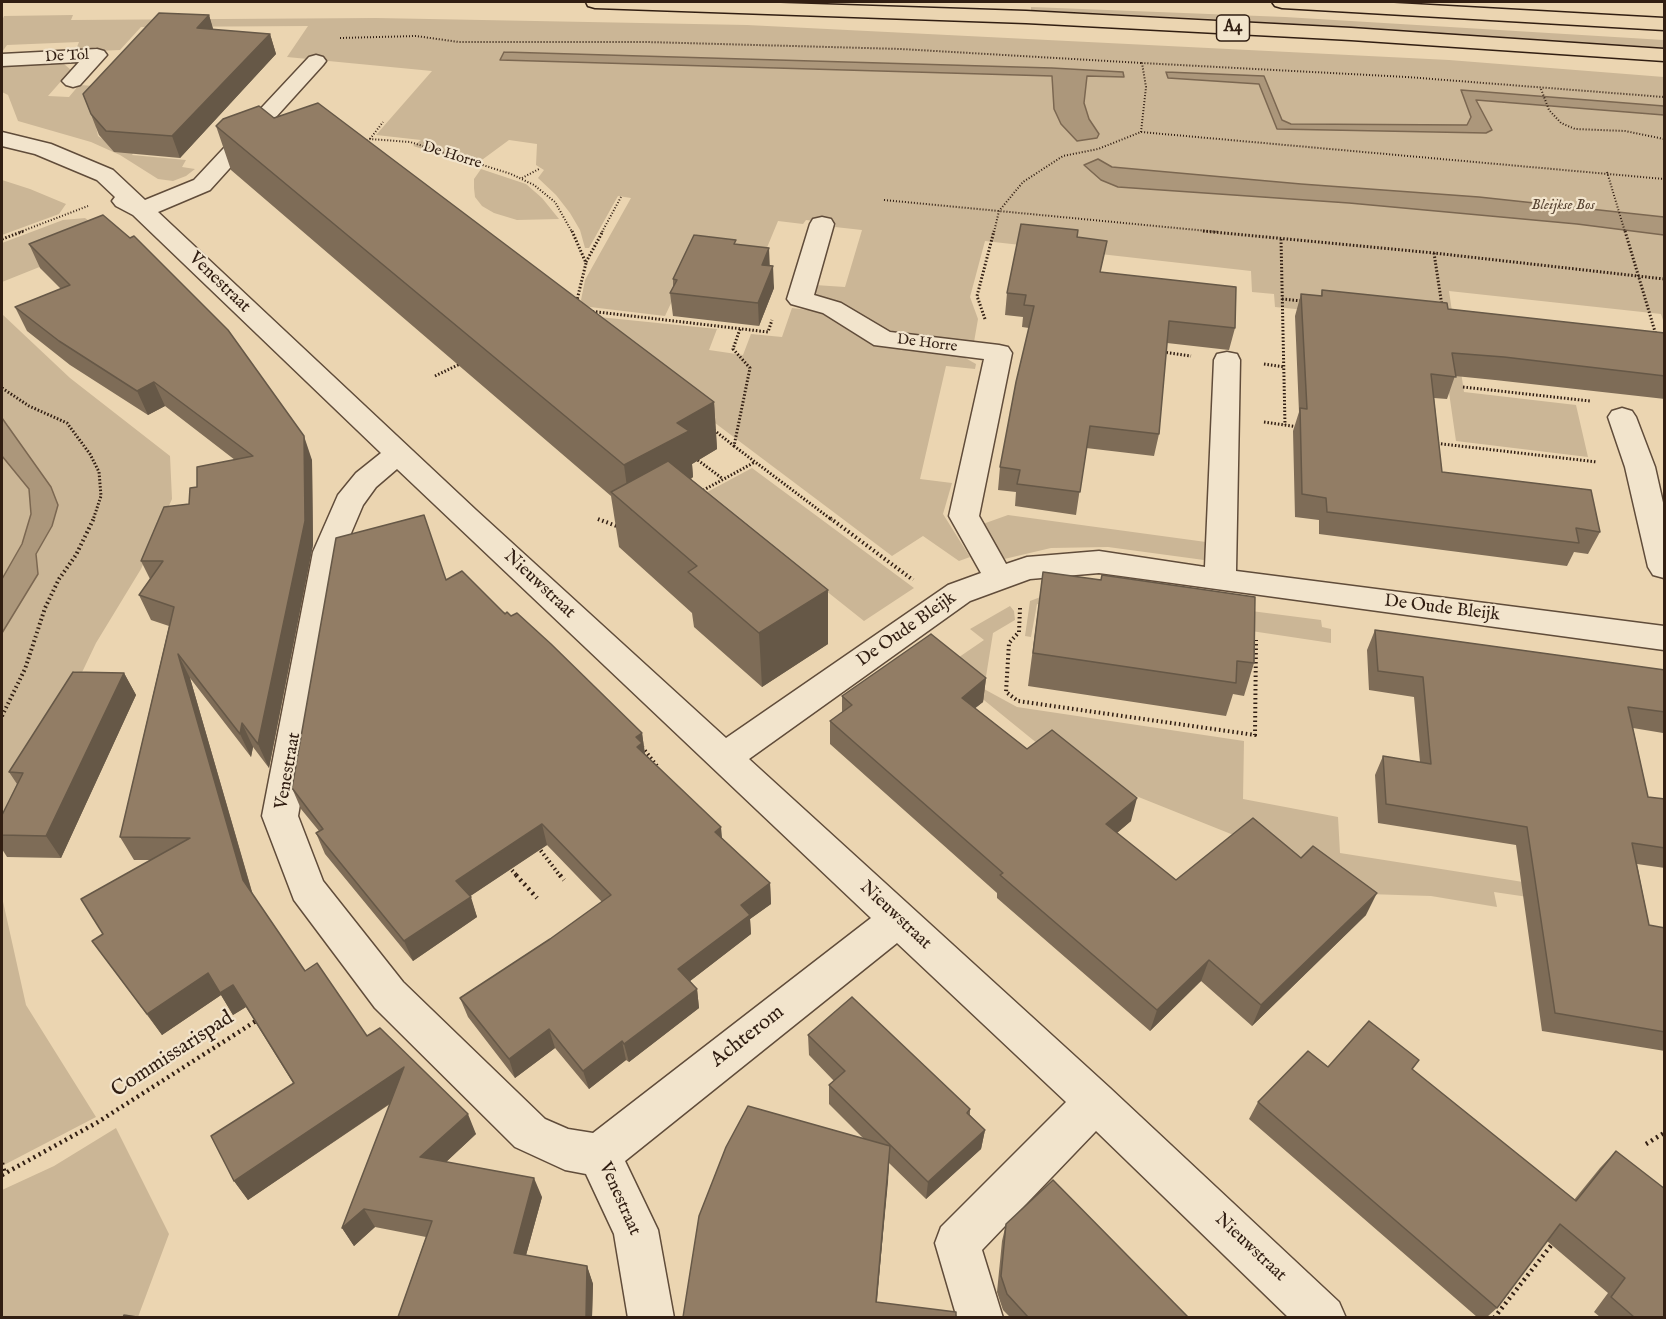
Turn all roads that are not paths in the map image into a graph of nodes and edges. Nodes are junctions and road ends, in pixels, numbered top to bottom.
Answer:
1 (595, 2) edge
2 (1282, 2) edge
3 (1665, 24) edge
4 (1665, 55) edge
5 (2, 60) edge
6 (316, 61) road end
7 (73, 81) dead end
8 (2, 138) edge
9 (2, 156) edge
10 (142, 210) junction
11 (822, 224) dead end
12 (1227, 360) road end
13 (1622, 417) dead end
14 (398, 454) junction
15 (1665, 567) edge
16 (999, 578) junction
17 (1220, 580) junction
18 (1665, 638) edge
19 (724, 758) junction
20 (898, 919) junction
21 (1095, 1102) junction
22 (599, 1155) junction
23 (651, 1317) edge
24 (980, 1317) edge
25 (1323, 1317) edge

1 - 4 highway, A4
2 - 3 highway
5 - 7 street, De Tol
6 - 10 street
8 - 10 street, Venestraat
9 - 10 street, Venestraat
10 - 14 street, Venestraat
11 - 16 street, De Horre
12 - 17 street
13 - 15 street
14 - 19 street, Nieuwstraat
14 - 22 street, Venestraat
16 - 17 street, De Oude Bleijk
16 - 19 street, De Oude Bleijk
17 - 18 street, De Oude Bleijk
19 - 20 street, Nieuwstraat
20 - 21 street, Nieuwstraat
20 - 22 street, Achterom
21 - 24 street
21 - 25 street, Nieuwstraat
22 - 23 street, Venestraat

